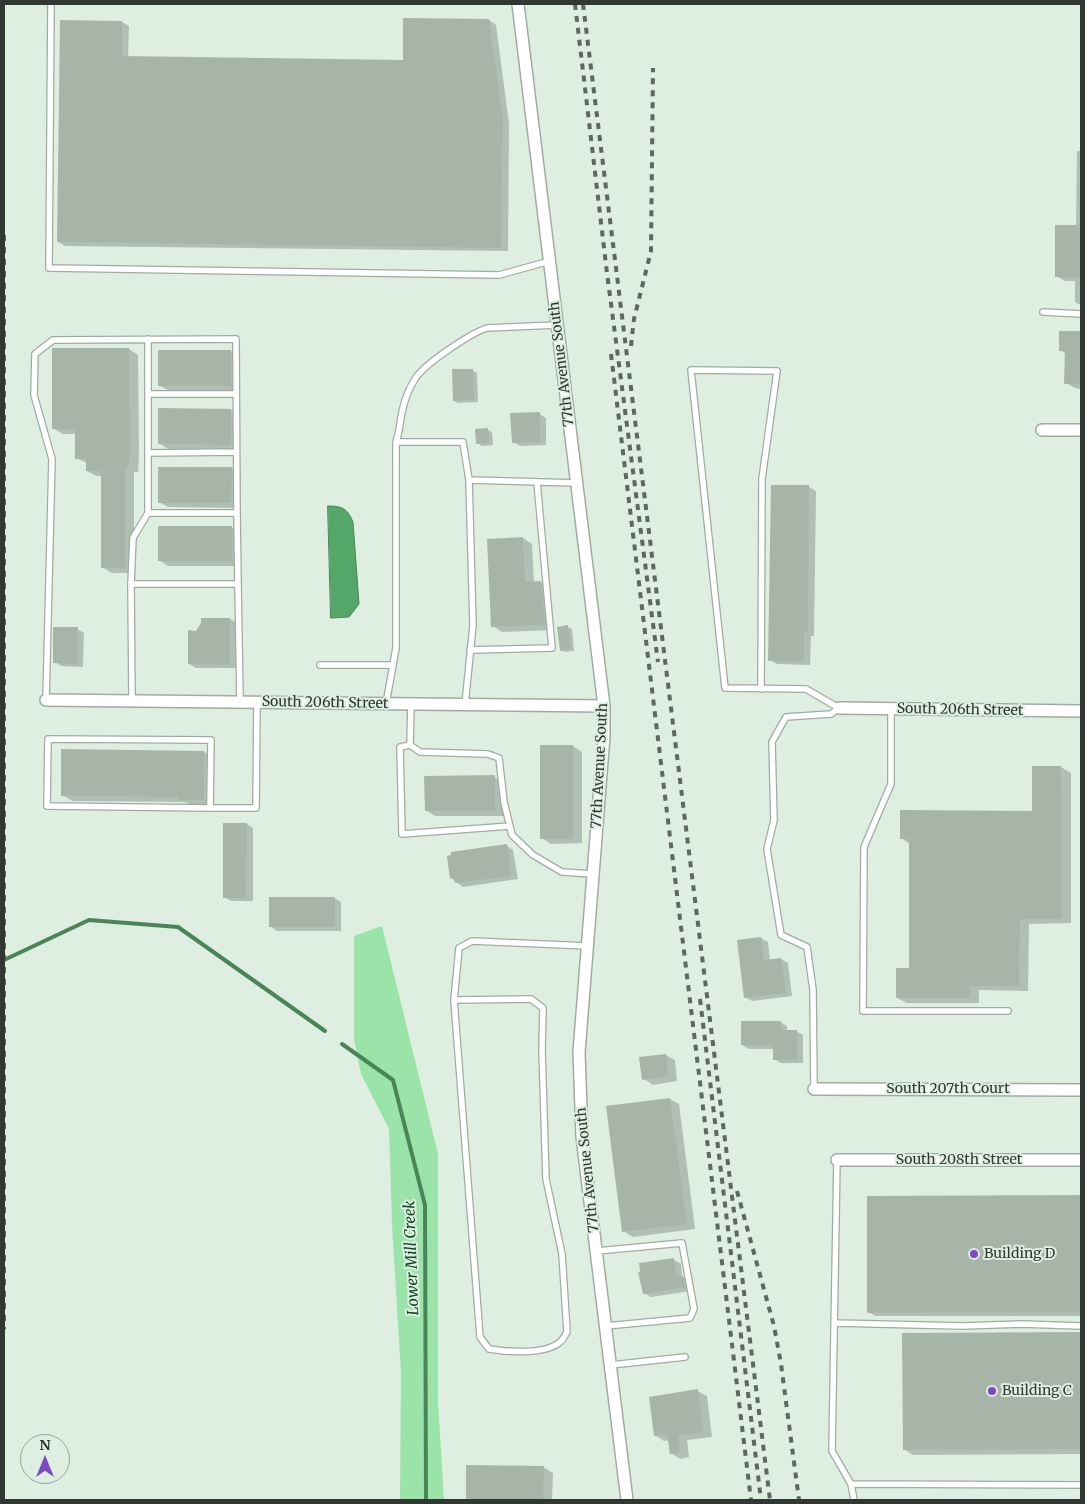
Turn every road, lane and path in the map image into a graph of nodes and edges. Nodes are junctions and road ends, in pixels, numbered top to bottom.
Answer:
1 (50, 4) edge
2 (518, 4) edge
3 (550, 261) junction
4 (1043, 312) dead end
5 (1081, 314) edge
6 (557, 325) junction
7 (148, 340) junction
8 (148, 394) junction
9 (236, 394) junction
10 (1042, 430) dead end
11 (1081, 430) edge
12 (396, 442) junction
13 (236, 452) junction
14 (148, 453) junction
15 (469, 480) junction
16 (537, 482) junction
17 (577, 483) junction
18 (148, 512) junction
19 (237, 513) junction
20 (131, 584) junction
21 (238, 584) junction
22 (470, 650) junction
23 (320, 665) dead end
24 (393, 665) junction
25 (761, 689) junction
26 (46, 700) joint
27 (132, 701) junction
28 (240, 702) junction
29 (257, 702) junction
30 (386, 704) junction
31 (411, 704) junction
32 (465, 705) junction
33 (604, 706) junction
34 (839, 708) junction
35 (891, 709) junction
36 (1081, 711) edge
37 (410, 745) junction
38 (210, 808) junction
39 (510, 826) junction
40 (593, 874) junction
41 (588, 946) junction
42 (454, 1000) junction
43 (1008, 1011) dead end
44 (814, 1089) joint
45 (1081, 1090) edge
46 (837, 1160) joint
47 (1081, 1160) edge
48 (597, 1251) junction
49 (834, 1323) junction
50 (606, 1326) junction
51 (1081, 1326) edge
52 (685, 1358) dead end
53 (611, 1365) junction
54 (851, 1484) junction
55 (1081, 1485) edge
56 (627, 1500) edge
57 (854, 1500) edge

1 - 3 lane
2 - 3 street, 77th Avenue South
3 - 6 street, 77th Avenue South
4 - 5 lane
6 - 12 lane
6 - 17 street, 77th Avenue South
7 - 8 lane
7 - 9 lane
7 - 26 lane
8 - 9 lane
8 - 14 lane
9 - 13 lane
10 - 11 street
12 - 15 lane
12 - 24 lane
13 - 14 lane
13 - 19 lane
14 - 18 lane
15 - 16 lane
15 - 22 lane
16 - 17 lane
16 - 22 lane
17 - 33 street, 77th Avenue South
18 - 19 lane
18 - 20 lane
19 - 21 lane
20 - 21 lane
20 - 27 lane
21 - 28 lane
22 - 32 lane
23 - 24 lane
24 - 30 lane
25 - 25 lane
25 - 34 lane
26 - 27 street, South 206th Street
27 - 28 street, South 206th Street
28 - 29 street, South 206th Street
29 - 30 street, South 206th Street
29 - 38 lane
30 - 31 street, South 206th Street
31 - 32 street, South 206th Street
31 - 37 lane
32 - 33 street, South 206th Street
33 - 40 street, 77th Avenue South
34 - 35 street, South 206th Street
34 - 44 lane
35 - 36 street, South 206th Street
35 - 43 lane
37 - 39 lane
37 - 39 lane
38 - 38 lane
39 - 40 lane
40 - 41 street, 77th Avenue South
41 - 42 lane
41 - 48 street, 77th Avenue South
42 - 42 lane
44 - 45 street, South 207th Court
46 - 47 street, South 208th Street
46 - 49 lane
48 - 50 street, 77th Avenue South
48 - 50 lane
49 - 51 lane
49 - 54 lane
50 - 53 street, 77th Avenue South
52 - 53 lane
53 - 56 street, 77th Avenue South
54 - 55 lane
54 - 57 lane

